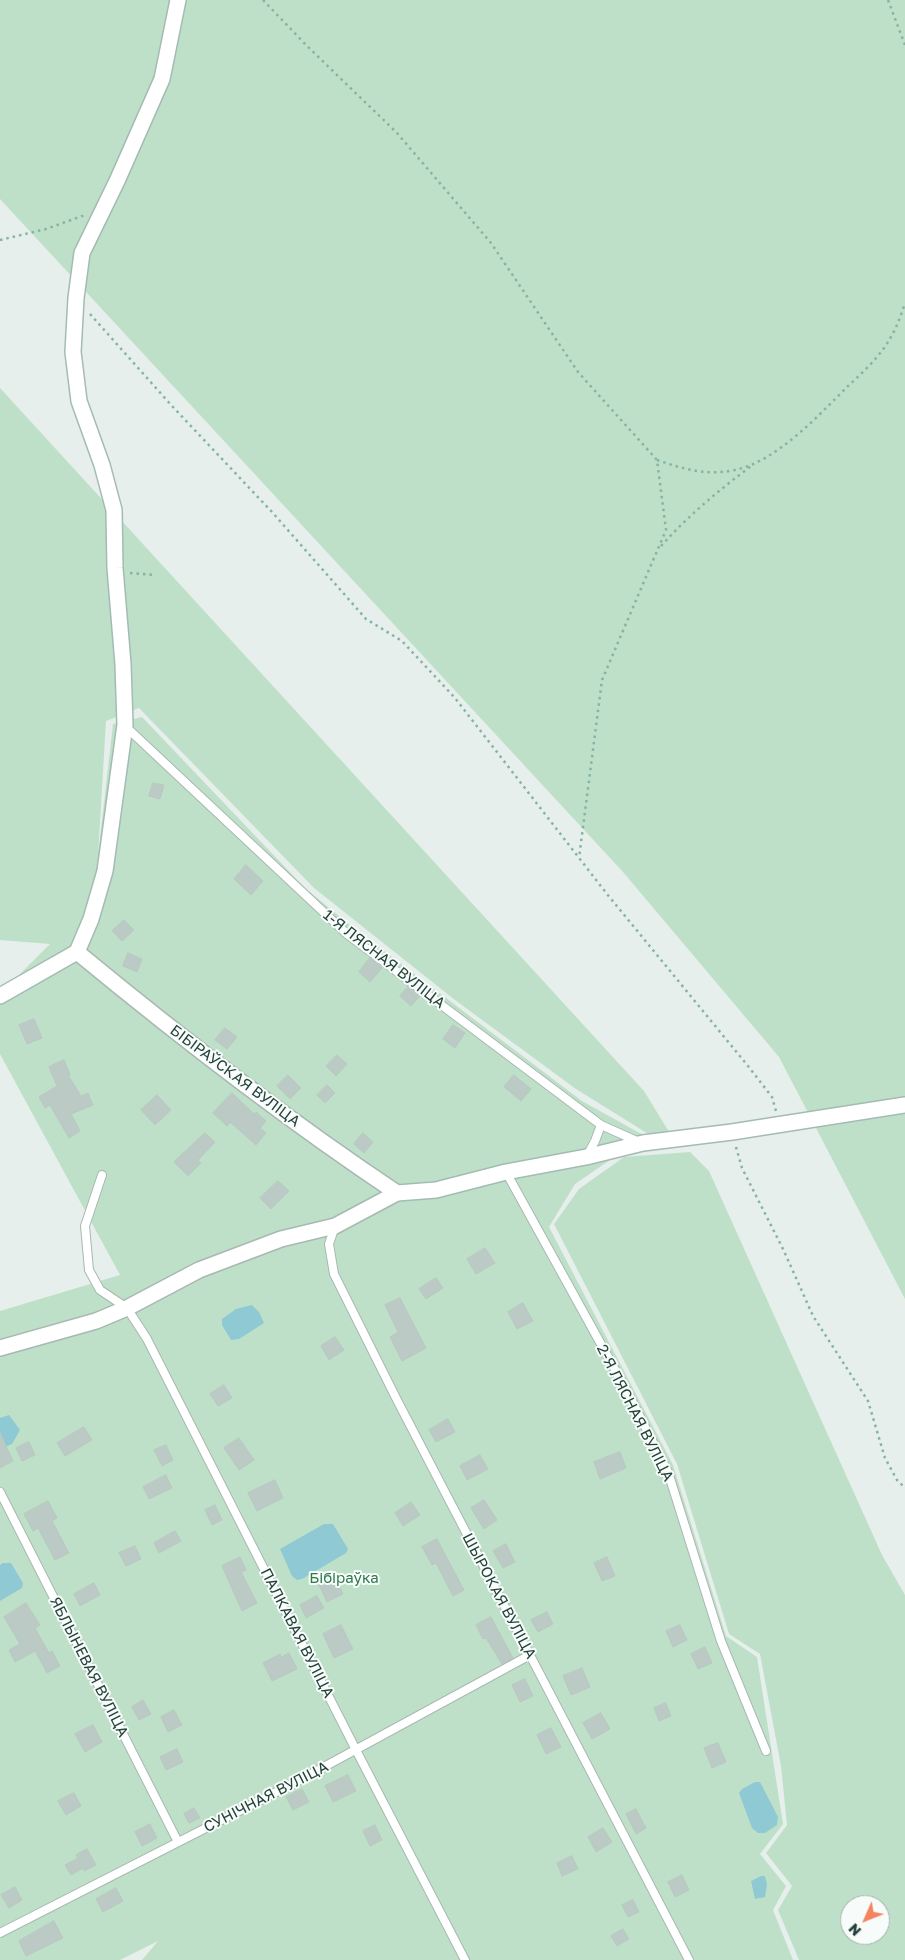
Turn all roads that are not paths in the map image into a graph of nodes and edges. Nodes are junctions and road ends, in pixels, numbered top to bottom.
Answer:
1 (178, 0) edge
2 (125, 725) junction
3 (77, 952) junction
4 (0, 996) edge
5 (905, 1105) edge
6 (601, 1125) junction
7 (643, 1144) junction
8 (586, 1157) junction
9 (506, 1172) junction
10 (102, 1175) dead end
11 (397, 1193) junction
12 (335, 1226) junction
13 (127, 1308) junction
14 (0, 1348) edge
15 (0, 1492) edge
16 (530, 1655) junction
17 (356, 1750) junction
18 (766, 1752) dead end
19 (178, 1842) junction
20 (1, 1931) edge
21 (465, 1960) edge
22 (689, 1960) edge

1 - 2 street
2 - 3 street
2 - 6 lane, 1-Я ЛЯСНАЯ ВУЛІЦА
3 - 4 street
3 - 11 street, БІБІРАЎСКАЯ ВУЛІЦА
5 - 7 street
6 - 7 lane, 1-Я ЛЯСНАЯ ВУЛІЦА
6 - 8 lane
7 - 8 street
8 - 9 street
9 - 11 street
9 - 18 lane, 2-Я ЛЯСНАЯ ВУЛІЦА
10 - 13 lane
11 - 12 street
12 - 13 street
12 - 16 lane, ШЫРОКАЯ ВУЛІЦА
13 - 14 street
13 - 17 lane, ПАЛКАВАЯ ВУЛІЦА
15 - 19 lane, ЯБЛЫНЕВАЯ ВУЛІЦА
16 - 17 lane, СУНІЧНАЯ ВУЛІЦА
16 - 22 lane, ШЫРОКАЯ ВУЛІЦА
17 - 19 lane, СУНІЧНАЯ ВУЛІЦА
17 - 21 lane, ПАЛКАВАЯ ВУЛІЦА
19 - 20 lane, СУНІЧНАЯ ВУЛІЦА

